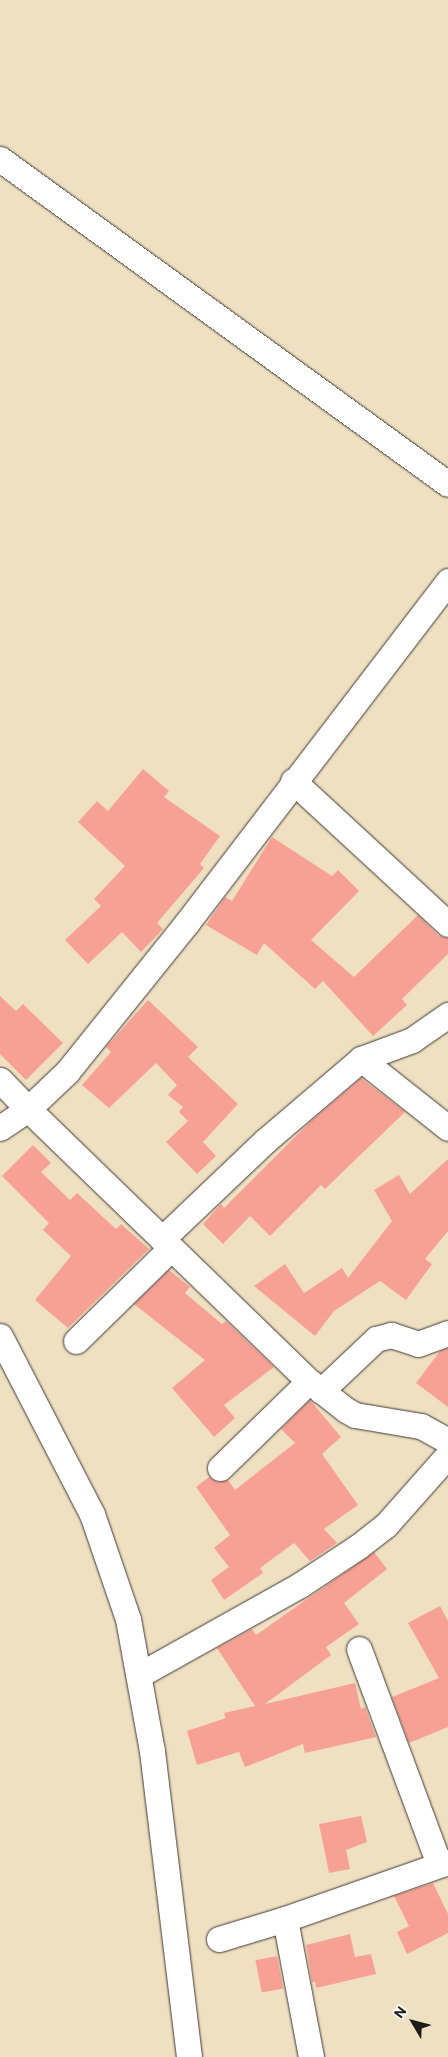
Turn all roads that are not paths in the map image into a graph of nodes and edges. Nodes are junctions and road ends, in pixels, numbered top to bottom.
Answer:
1 (0, 159) edge
2 (448, 484) edge
3 (448, 581) edge
4 (293, 782) junction
5 (448, 924) edge
6 (448, 1015) edge
7 (361, 1059) junction
8 (0, 1080) edge
9 (28, 1109) junction
10 (0, 1128) edge
11 (448, 1128) edge
12 (167, 1243) junction
13 (448, 1333) edge
14 (0, 1336) edge
15 (76, 1341) dead end
16 (315, 1386) junction
17 (448, 1441) edge
18 (448, 1455) edge
19 (220, 1468) dead end
20 (358, 1649) dead end
21 (139, 1674) junction
22 (444, 1863) edge
23 (285, 1919) junction
24 (219, 1939) dead end
25 (189, 2057) edge
26 (311, 2057) edge

1 - 2 street
3 - 4 street
4 - 5 street
4 - 9 street
6 - 7 street
7 - 11 street
7 - 12 street
8 - 9 street
9 - 10 street
9 - 12 street
12 - 15 street
12 - 16 street
13 - 16 street
14 - 21 street
16 - 17 street
16 - 19 street
18 - 21 street
20 - 22 street
21 - 25 street
22 - 23 street
23 - 24 street
23 - 26 street

